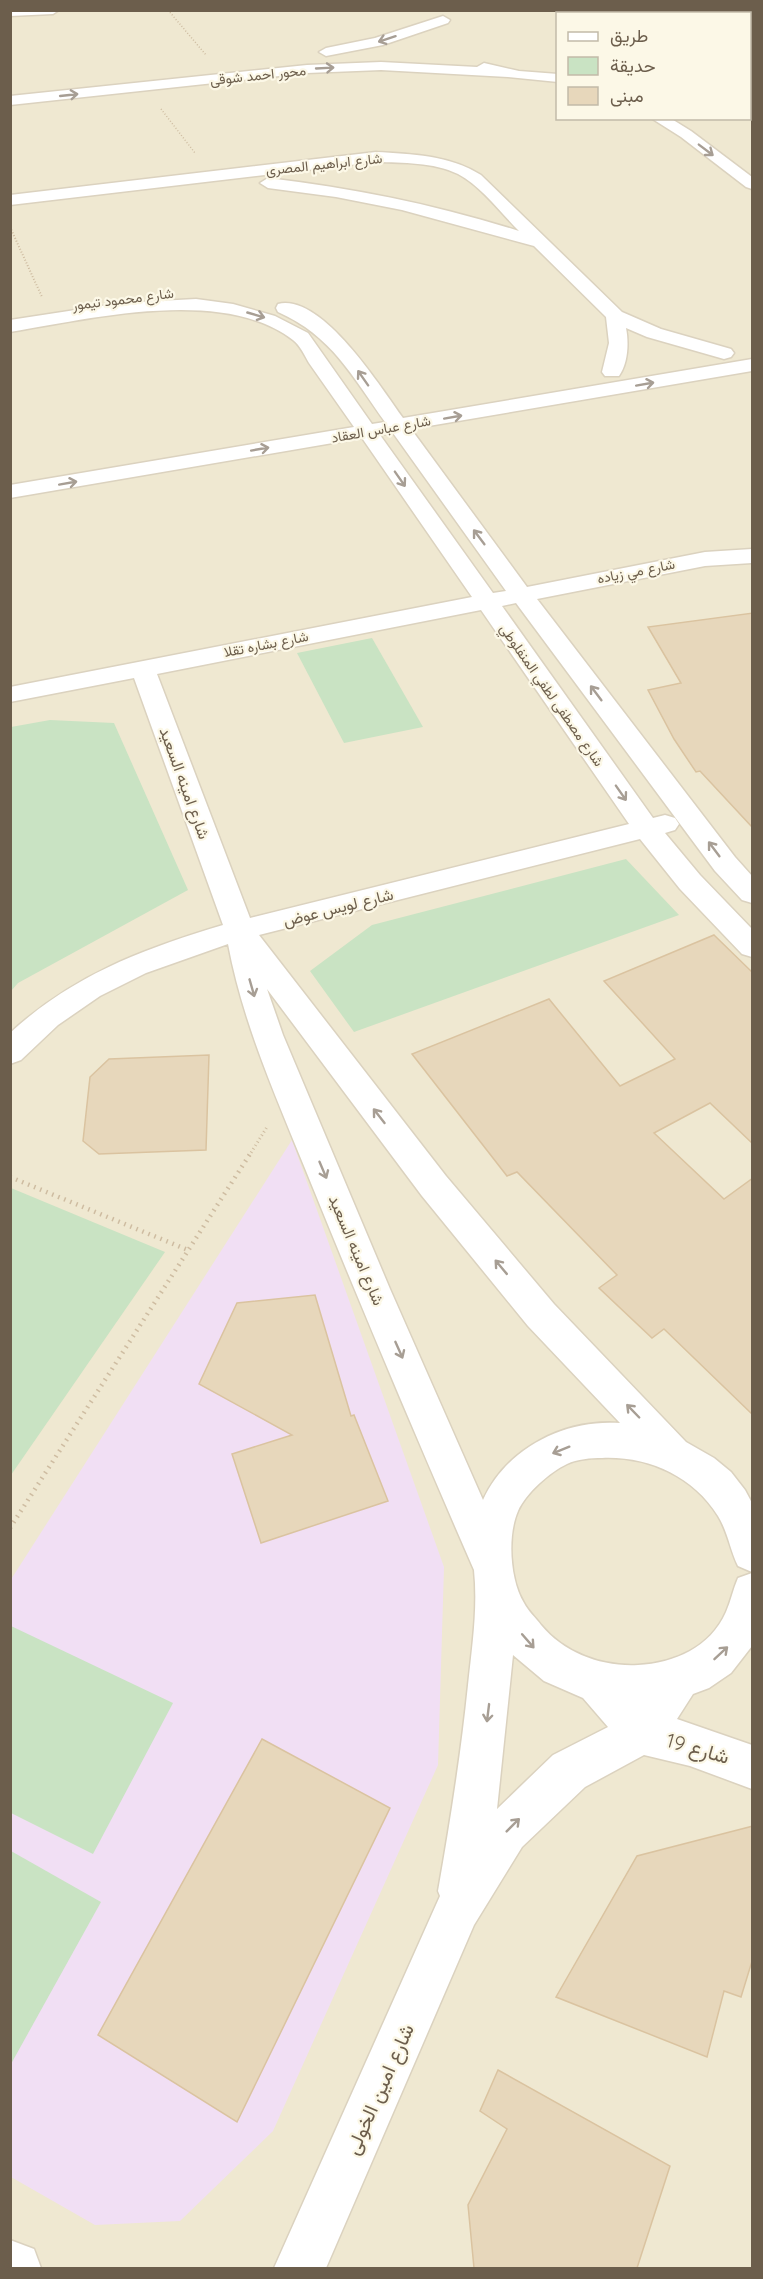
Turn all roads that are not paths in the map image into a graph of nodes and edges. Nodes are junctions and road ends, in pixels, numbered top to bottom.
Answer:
1 (53, 10) edge
2 (458, 10) edge
3 (10, 12) edge
4 (443, 20) junction
5 (437, 38) dead end
6 (454, 55) dead end
7 (512, 74) junction
8 (556, 78) edge
9 (556, 83) edge
10 (10, 89) edge
11 (10, 101) edge
12 (662, 120) edge
13 (212, 177) junction
14 (753, 184) edge
15 (10, 200) edge
16 (541, 243) junction
17 (615, 316) junction
18 (11, 322) edge
19 (753, 348) edge
20 (724, 353) junction
21 (753, 365) edge
22 (612, 372) junction
23 (683, 377) junction
24 (753, 382) edge
25 (391, 418) junction
26 (361, 423) junction
27 (217, 437) dead end
28 (10, 492) edge
29 (753, 556) edge
30 (520, 593) junction
31 (486, 600) junction
32 (143, 669) junction
33 (10, 695) edge
34 (690, 818) junction
35 (647, 829) junction
36 (753, 893) edge
37 (240, 931) junction
38 (753, 947) edge
39 (10, 1052) edge
40 (674, 1454) junction
41 (739, 1505) edge
42 (753, 1552) edge
43 (494, 1577) junction
44 (753, 1592) edge
45 (677, 1682) junction
46 (598, 1684) junction
47 (642, 1733) junction
48 (753, 1767) edge
49 (458, 1909) junction
50 (10, 2266) edge
51 (15, 2268) edge
52 (300, 2268) edge

1 - 3 street
2 - 4 street, محور احمد شوقى
4 - 5 street
4 -> 10 street, محور احمد شوقى
6 - 7 street
7 - 8 street
7 - 9 street
11 -> 7 street, محور احمد شوقى
12 -> 14 street
13 - 15 street, شارع ابراهيم المصرى
13 - 16 street
13 - 16 street, شارع ابراهيم المصرى
16 - 17 street, شارع ابراهيم المصرى
17 - 20 street, شارع ابراهيم المصرى
17 - 22 street
25 -> 18 street, شارع محمود تيمور
18 -> 26 street, شارع محمود تيمور
19 - 20 street, شارع عباس العقاد
20 - 22 street, شارع عباس العقاد
21 - 23 street, شارع عباس العقاد
22 - 25 street, شارع عباس العقاد
23 - 24 street
25 -> 23 street, شارع عباس العقاد
25 - 26 street, شارع عباس العقاد
30 -> 25 street
26 - 27 street, شارع عباس العقاد
28 -> 26 street, شارع عباس العقاد
26 -> 31 street, شارع مصطفى لطفي المنفلوطي
29 - 30 street, شارع مي زياده
30 - 31 street, شارع بشاره تقلا
34 -> 30 street
31 - 32 street, شارع بشاره تقلا
31 -> 35 street, شارع مصطفى لطفي المنفلوطي
32 - 33 street, شارع بشاره تقلا
32 - 37 street, شارع امينه السعيد
34 - 35 street, شارع لويس عوض
36 -> 34 street
35 - 37 street, شارع لويس عوض
35 - 38 street, شارع مصطفى لطفي المنفلوطي
37 - 39 street, شارع لويس عوض
40 -> 37 street, شارع امينه السعيد
37 -> 43 street, شارع امينه السعيد
40 - 41 street
40 -> 43 street, شارع امين الخولى
41 - 42 street
43 -> 46 street, شارع امينه السعيد
43 -> 49 street, شارع امين الخولى
45 -> 44 street
45 - 46 street
45 - 47 street
46 - 47 street
47 - 48 street, شارع 19
49 -> 47 street, شارع امين الخولى
49 - 52 street, شارع امين الخولى
50 - 51 street

